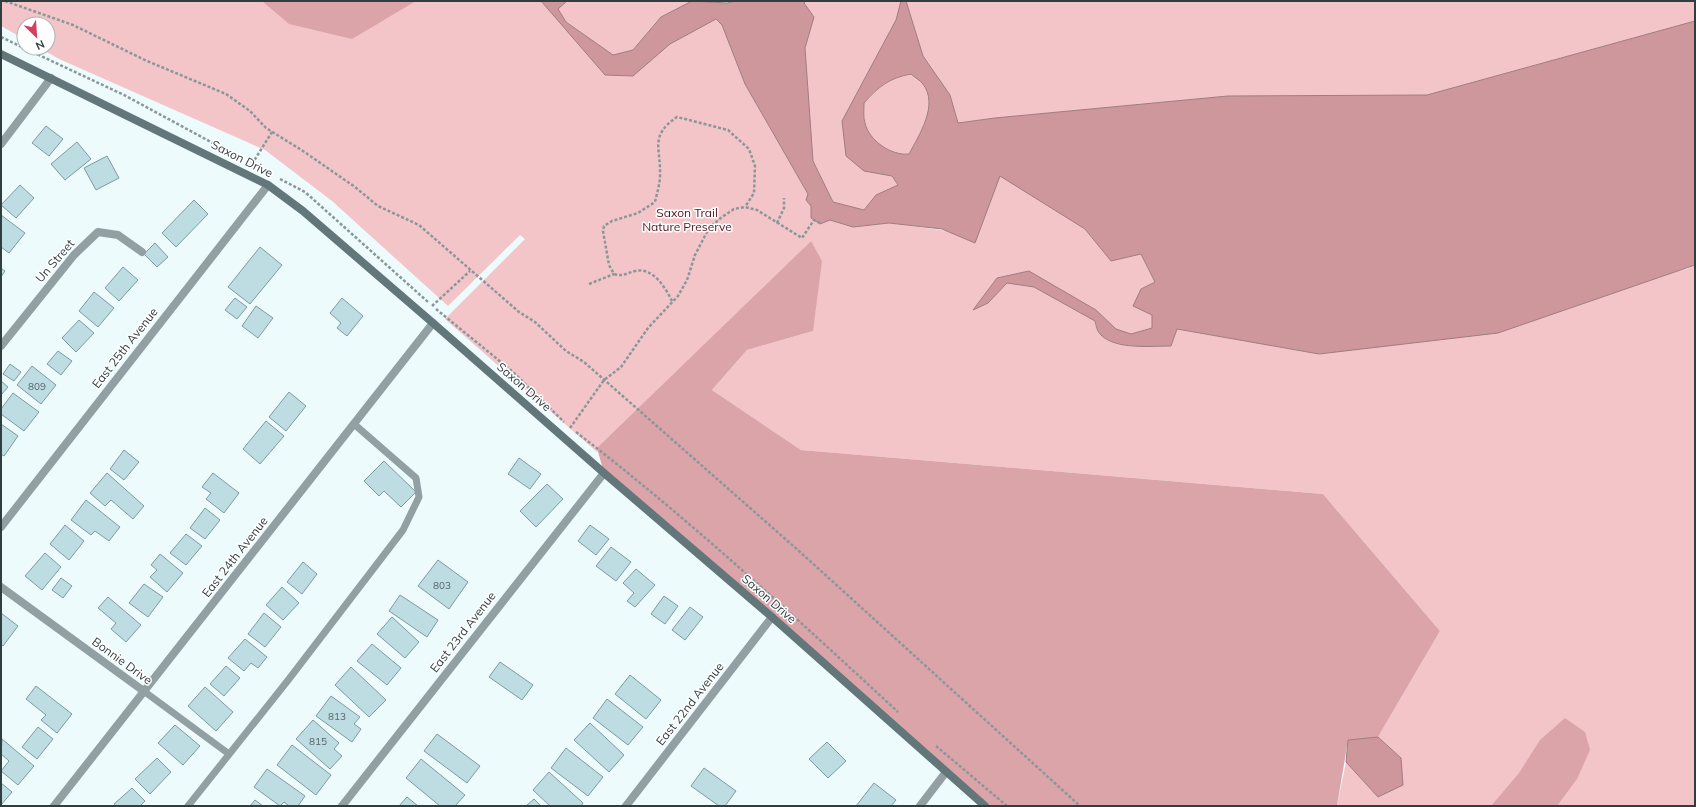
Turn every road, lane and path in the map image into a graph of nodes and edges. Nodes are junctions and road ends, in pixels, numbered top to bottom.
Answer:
1 (5, 1) edge
2 (1, 37) edge
3 (16, 44) edge
4 (1, 54) edge
5 (51, 78) junction
6 (272, 132) junction
7 (1, 144) edge
8 (252, 164) dead end
9 (268, 185) junction
10 (784, 198) dead end
11 (745, 207) junction
12 (777, 222) junction
13 (820, 224) dead end
14 (142, 252) dead end
15 (470, 270) junction
16 (614, 274) junction
17 (588, 284) dead end
18 (672, 301) junction
19 (432, 306) dead end
20 (433, 322) junction
21 (1, 346) edge
22 (604, 380) junction
23 (354, 424) junction
24 (570, 428) dead end
25 (604, 473) junction
26 (1, 527) edge
27 (1, 587) edge
28 (772, 617) junction
29 (146, 692) junction
30 (229, 754) junction
31 (946, 772) junction
32 (54, 806) edge
33 (188, 806) edge
34 (342, 806) edge
35 (626, 806) edge
36 (920, 806) edge
37 (985, 806) edge
38 (1080, 806) edge

1 - 6 path
2 - 3 path
4 - 5 street, Saxon Drive
5 - 7 street
5 - 9 street, Saxon Drive
6 - 8 path
6 - 15 path
9 - 20 street, Saxon Drive
9 - 26 street, East 25th Avenue
10 - 12 path
11 - 12 path
11 - 16 path
11 - 18 path
12 - 13 path
14 - 21 street, Un Street
15 - 19 path
15 - 22 path
16 - 17 path
16 - 18 path
18 - 22 path
20 - 23 street, East 24th Avenue
20 - 25 street, Saxon Drive
22 - 24 path
22 - 38 path
23 - 29 street, East 24th Avenue
23 - 30 lane
25 - 28 street, Saxon Drive
25 - 34 street, East 23rd Avenue
27 - 29 street, Bonnie Drive
28 - 31 street, Saxon Drive
28 - 35 street, East 22nd Avenue
29 - 30 lane, Bonnie Drive
29 - 32 street, East 24th Avenue
30 - 33 lane
31 - 36 street
31 - 37 street, Saxon Drive

